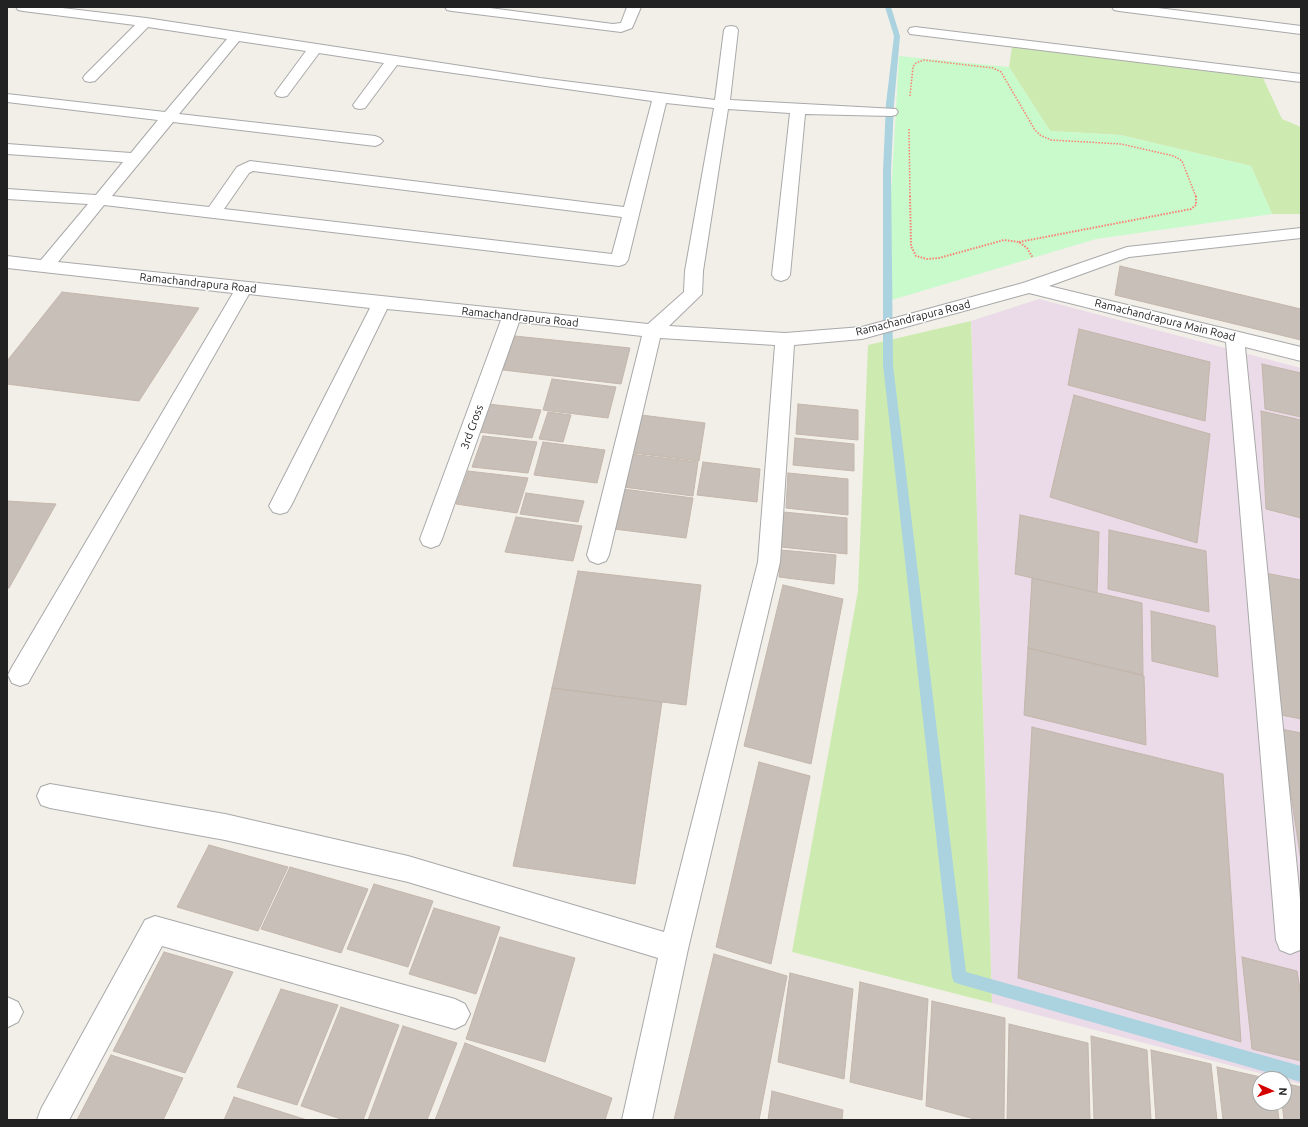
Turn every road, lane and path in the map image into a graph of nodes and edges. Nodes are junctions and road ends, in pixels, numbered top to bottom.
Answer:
1 (23, 7) edge
2 (452, 7) edge
3 (634, 7) edge
4 (1119, 7) edge
5 (535, 13) edge
6 (146, 22) junction
7 (731, 30) dead end
8 (1301, 30) edge
9 (915, 31) dead end
10 (236, 36) junction
11 (315, 48) junction
12 (393, 60) junction
13 (90, 78) dead end
14 (1301, 78) edge
15 (282, 92) dead end
16 (7, 98) edge
17 (660, 98) junction
18 (910, 101) dead end
19 (722, 104) junction
20 (360, 105) dead end
21 (798, 109) junction
22 (891, 112) dead end
23 (168, 117) junction
24 (909, 127) dead end
25 (375, 141) dead end
26 (7, 149) edge
27 (136, 158) junction
28 (7, 194) edge
29 (102, 200) junction
30 (213, 213) junction
31 (631, 213) junction
32 (1301, 233) edge
33 (1019, 242) junction
34 (7, 262) edge
35 (45, 266) junction
36 (781, 275) dead end
37 (1046, 281) junction
38 (1029, 287) junction
39 (244, 288) junction
40 (381, 303) junction
41 (512, 315) junction
42 (652, 331) junction
43 (1235, 337) junction
44 (785, 338) junction
45 (1301, 354) edge
46 (280, 506) dead end
47 (431, 539) dead end
48 (598, 555) dead end
49 (20, 675) dead end
50 (50, 796) dead end
51 (1290, 940) dead end
52 (674, 949) junction
53 (454, 1014) dead end
54 (52, 1120) edge
55 (637, 1120) edge

1 - 6 street
2 - 5 street
3 - 5 street
4 - 8 street
6 - 10 street
6 - 13 street
7 - 19 street
9 - 14 street
10 - 11 street
10 - 23 street
11 - 12 street
11 - 15 street
12 - 17 street
12 - 20 street
16 - 23 street
17 - 19 street
17 - 31 street
18 - 33 path
19 - 21 street
19 - 42 street
21 - 22 street
21 - 36 street
23 - 25 street
23 - 27 street
24 - 33 path
26 - 27 street
27 - 29 street
28 - 29 street
29 - 30 street
29 - 35 street
30 - 31 street
30 - 31 street
32 - 37 street, Ramachandrapura Road
33 - 37 path
34 - 35 street, Ramachandrapura Road
35 - 39 street, Ramachandrapura Road
37 - 38 street, Ramachandrapura Road
38 - 43 street, Ramachandrapura Main Road
38 - 44 street, Ramachandrapura Road
39 - 40 street, Ramachandrapura Road
39 - 49 street
40 - 41 street, Ramachandrapura Road
40 - 46 street
41 - 42 street, Ramachandrapura Road
41 - 47 street, 3rd Cross
42 - 44 street, Ramachandrapura Road
42 - 48 street
43 - 45 street, Ramachandrapura Main Road
43 - 51 street
44 - 52 street
50 - 52 street
52 - 55 street
53 - 54 street

